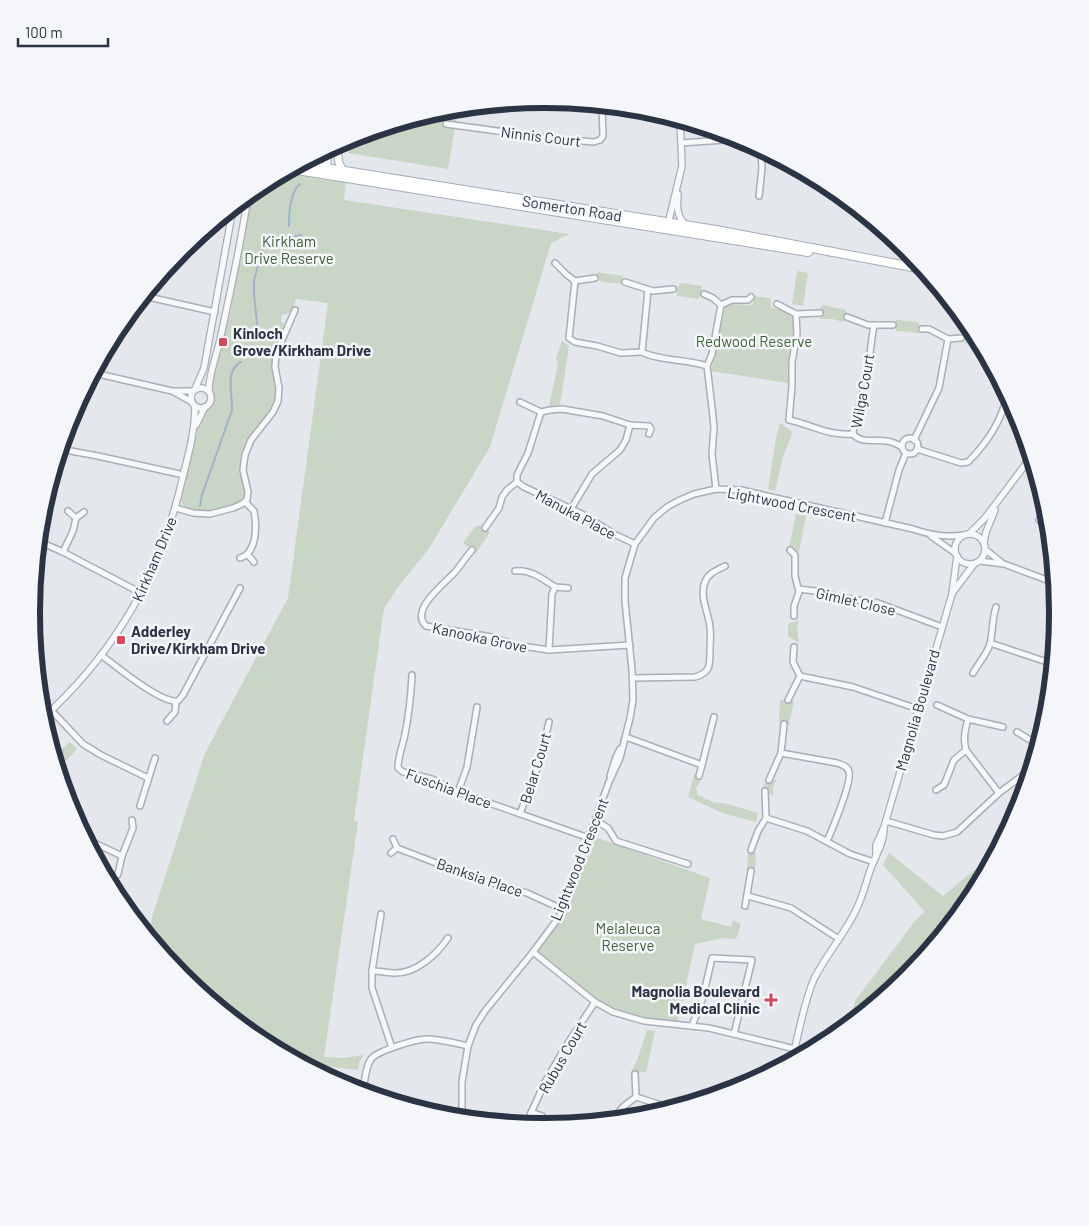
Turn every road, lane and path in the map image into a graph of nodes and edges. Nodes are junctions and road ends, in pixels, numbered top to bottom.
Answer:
1 (602, 112) edge
2 (446, 124) dead end
3 (680, 127) edge
4 (721, 140) edge
5 (681, 143) junction
6 (337, 153) edge
7 (327, 158) edge
8 (761, 158) edge
9 (310, 167) edge
10 (302, 171) edge
11 (326, 171) junction
12 (343, 171) junction
13 (300, 172) edge
14 (314, 173) junction
15 (679, 182) junction
16 (759, 196) dead end
17 (246, 207) edge
18 (671, 210) junction
19 (595, 212) junction
20 (231, 218) edge
21 (668, 226) junction
22 (687, 226) junction
23 (842, 255) junction
24 (555, 263) dead end
25 (912, 267) edge
26 (595, 278) dead end
27 (575, 281) junction
28 (625, 282) dead end
29 (673, 289) dead end
30 (648, 290) junction
31 (704, 294) dead end
32 (151, 298) edge
33 (751, 298) dead end
34 (777, 304) dead end
35 (721, 305) junction
36 (295, 310) dead end
37 (215, 312) junction
38 (820, 313) dead end
39 (796, 314) junction
40 (226, 315) junction
41 (848, 317) dead end
42 (893, 325) dead end
43 (874, 326) junction
44 (922, 328) dead end
45 (961, 338) dead end
46 (948, 339) junction
47 (642, 352) junction
48 (706, 366) junction
49 (101, 375) edge
50 (194, 390) junction
51 (172, 391) junction
52 (209, 391) junction
53 (520, 402) dead end
54 (193, 404) junction
55 (1004, 405) edge
56 (205, 407) junction
57 (541, 412) junction
58 (630, 425) junction
59 (194, 429) junction
60 (649, 434) dead end
61 (852, 434) junction
62 (914, 440) junction
63 (902, 447) junction
64 (917, 449) junction
65 (67, 451) edge
66 (906, 453) junction
67 (1026, 464) edge
68 (184, 475) junction
69 (517, 482) junction
70 (716, 489) junction
71 (1000, 499) junction
72 (245, 502) junction
73 (176, 508) junction
74 (571, 509) junction
75 (68, 512) dead end
76 (84, 512) dead end
77 (76, 518) junction
78 (885, 523) junction
79 (485, 528) dead end
80 (928, 534) junction
81 (970, 534) junction
82 (963, 535) junction
83 (984, 542) junction
84 (45, 544) edge
85 (635, 544) junction
86 (472, 550) dead end
87 (790, 550) dead end
88 (986, 550) junction
89 (63, 552) junction
90 (956, 554) junction
91 (248, 555) junction
92 (240, 558) dead end
93 (254, 562) dead end
94 (977, 562) junction
95 (1004, 564) junction
96 (725, 566) dead end
97 (515, 572) dead end
98 (1048, 580) edge
99 (555, 587) junction
100 (240, 588) dead end
101 (568, 588) dead end
102 (799, 589) junction
103 (141, 593) junction
104 (952, 594) junction
105 (996, 607) dead end
106 (794, 616) dead end
107 (942, 626) junction
108 (990, 643) junction
109 (630, 645) junction
110 (794, 647) dead end
111 (549, 650) junction
112 (102, 655) junction
113 (1047, 662) edge
114 (973, 673) dead end
115 (412, 675) dead end
116 (800, 676) junction
117 (632, 678) junction
118 (788, 700) dead end
119 (176, 701) junction
120 (937, 705) dead end
121 (477, 707) dead end
122 (918, 708) junction
123 (51, 710) joint
124 (714, 717) dead end
125 (968, 719) junction
126 (167, 721) dead end
127 (549, 722) dead end
128 (784, 724) dead end
129 (1003, 727) dead end
130 (1017, 732) dead end
131 (625, 739) junction
132 (1033, 742) edge
133 (966, 750) junction
134 (782, 753) junction
135 (155, 758) dead end
136 (702, 765) junction
137 (699, 776) dead end
138 (1022, 776) edge
139 (148, 778) junction
140 (769, 780) dead end
141 (936, 790) dead end
142 (765, 791) dead end
143 (458, 792) junction
144 (999, 793) junction
145 (140, 806) dead end
146 (520, 814) junction
147 (766, 818) junction
148 (132, 820) dead end
149 (595, 820) junction
150 (885, 824) junction
151 (589, 838) junction
152 (393, 839) dead end
153 (827, 840) junction
154 (96, 843) edge
155 (396, 848) junction
156 (751, 850) dead end
157 (391, 853) dead end
158 (122, 856) junction
159 (875, 859) junction
160 (688, 864) dead end
161 (751, 871) dead end
162 (115, 877) edge
163 (748, 896) junction
164 (745, 906) dead end
165 (562, 909) junction
166 (381, 914) dead end
167 (448, 938) dead end
168 (839, 939) junction
169 (533, 952) junction
170 (372, 971) junction
171 (595, 1002) junction
172 (692, 1026) junction
173 (734, 1034) junction
174 (468, 1046) junction
175 (392, 1048) junction
176 (795, 1049) joint
177 (635, 1074) dead end
178 (365, 1084) edge
179 (636, 1097) junction
180 (659, 1104) edge
181 (462, 1110) edge
182 (531, 1112) junction
183 (619, 1112) edge
184 (542, 1116) dead end
185 (529, 1117) edge

1 - 2 street, Ninnis Court
3 - 5 street
4 - 5 street
5 - 15 street
6 - 12 main road
7 - 11 main road
8 - 16 street
9 - 11 main road, Somerton Road
10 - 14 main road, Somerton Road
11 - 12 main road, Somerton Road
11 - 14 main road, Somerton Road
11 - 21 main road, Somerton Road
12 - 19 main road, Somerton Road
13 - 14 street, Somerton Road
15 - 18 street
15 - 22 street
17 - 40 street
18 - 19 street
18 - 21 street
19 - 21 main road, Somerton Road
20 - 37 street
21 - 22 main road, Somerton Road
21 - 23 main road, Somerton Road
22 - 23 main road, Somerton Road
23 - 25 main road, Somerton Road
24 - 27 street
26 - 27 street
27 - 47 street
28 - 30 street
29 - 30 street
30 - 47 street
31 - 35 street
32 - 37 street
33 - 35 street
34 - 39 street
35 - 48 street
36 - 72 street
37 - 40 street
37 - 50 street
38 - 39 street
39 - 61 street
40 - 52 street
41 - 43 street
42 - 43 street
43 - 61 street, Wilga Court
44 - 46 street
45 - 46 street
46 - 62 street
47 - 48 street
48 - 70 street
49 - 51 street
50 - 51 street
50 - 52 street
50 - 54 street
51 - 54 street
52 - 56 street
53 - 57 street
54 - 56 street
54 - 59 street, Kirkham Drive
55 - 64 street
56 - 59 street, Kirkham Drive
57 - 58 street
57 - 69 street
58 - 60 street
58 - 74 street
59 - 68 street, Kirkham Drive
61 - 63 street, Wilga Court
62 - 63 street
62 - 64 street
63 - 66 street
64 - 66 street
65 - 68 street
66 - 78 street
67 - 71 street
68 - 73 street, Kirkham Drive
69 - 74 street, Manuka Place
69 - 79 street
70 - 78 street, Lightwood Crescent
70 - 85 street, Lightwood Crescent
71 - 81 street
71 - 83 street
72 - 73 street
72 - 91 street
73 - 103 street, Kirkham Drive
74 - 85 street, Manuka Place
75 - 77 street
76 - 77 street
77 - 89 street
78 - 80 street, Lightwood Crescent
80 - 82 street, Lightwood Crescent
80 - 90 street, Lightwood Crescent
81 - 82 street
81 - 83 street
82 - 90 street
83 - 88 street
84 - 89 street
85 - 109 street, Lightwood Crescent
86 - 111 street, Kanooka Grove
87 - 102 street, Gimlet Close
88 - 94 street
88 - 95 street
89 - 103 street
90 - 94 street
90 - 104 street, Magnolia Boulevard
91 - 92 street
91 - 93 street
94 - 95 street
94 - 104 street, Magnolia Boulevard
95 - 98 street
96 - 117 street
97 - 99 street
99 - 101 street
99 - 111 street
100 - 119 street
102 - 106 street, Gimlet Close
102 - 107 street, Gimlet Close
103 - 112 street, Kirkham Drive
104 - 107 street, Magnolia Boulevard
105 - 108 street
107 - 122 street, Magnolia Boulevard
108 - 113 street
108 - 114 street
109 - 111 street, Kanooka Grove
109 - 117 street, Lightwood Crescent
110 - 116 street
112 - 119 street
112 - 123 street, Kirkham Drive
115 - 143 street, Fuschia Place
116 - 118 street
116 - 122 street
117 - 131 street, Lightwood Crescent
119 - 126 street
120 - 125 street
121 - 143 street
122 - 150 street, Magnolia Boulevard
123 - 139 street
124 - 136 street
125 - 129 street
125 - 133 street
127 - 146 street, Belar Court
128 - 134 street
130 - 132 street
131 - 136 street
131 - 149 street, Lightwood Crescent
133 - 141 street
133 - 144 street
134 - 140 street
134 - 153 street
135 - 139 street
136 - 137 street
138 - 144 street
139 - 145 street
142 - 147 street
143 - 146 street, Fuschia Place
144 - 150 street
146 - 151 street, Fuschia Place
147 - 153 street
147 - 156 street
148 - 158 street
149 - 151 street, Lightwood Crescent
149 - 160 street
150 - 159 street, Magnolia Boulevard
151 - 165 street, Lightwood Crescent
152 - 155 street
153 - 159 street
154 - 158 street
155 - 157 street
155 - 165 street, Banksia Place
158 - 162 street
159 - 168 street, Magnolia Boulevard
161 - 163 street
163 - 164 street
163 - 168 street
165 - 169 street, Lightwood Crescent
166 - 170 street
167 - 170 street
168 - 176 street, Magnolia Boulevard
169 - 171 street
169 - 174 street, Lightwood Crescent
170 - 175 street
171 - 172 street
171 - 182 street, Rubus Court
172 - 173 street
172 - 173 street
173 - 176 street
174 - 175 street
174 - 181 street, Lightwood Crescent
175 - 178 street
177 - 179 street
179 - 180 street
179 - 183 street
182 - 184 street, Rubus Court
182 - 185 street, Rubus Court

